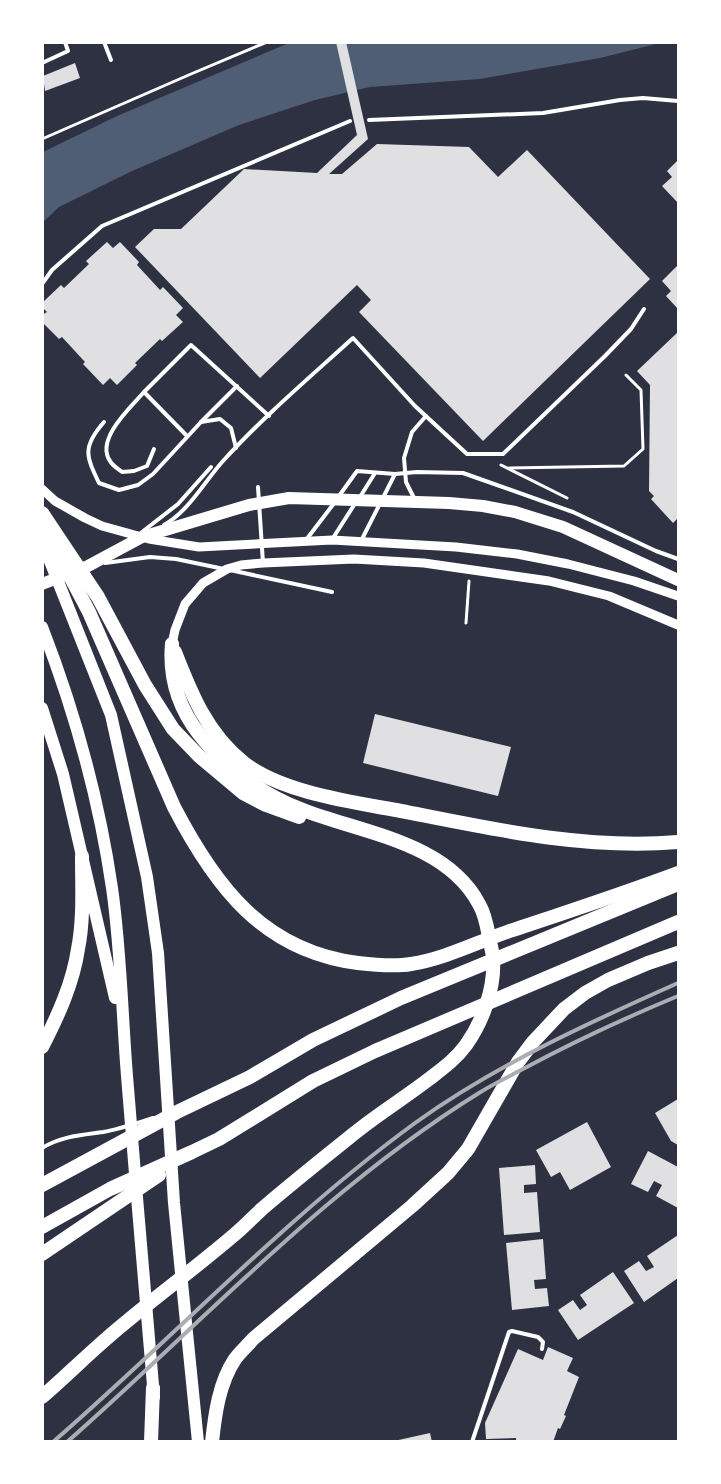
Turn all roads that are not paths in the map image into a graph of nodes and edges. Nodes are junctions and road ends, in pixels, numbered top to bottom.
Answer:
1 (65, 42) edge
2 (104, 42) edge
3 (111, 60) dead end
4 (42, 63) edge
5 (678, 101) edge
6 (369, 120) dead end
7 (350, 121) dead end
8 (42, 284) edge
9 (644, 309) dead end
10 (237, 386) junction
11 (144, 392) junction
12 (269, 416) junction
13 (426, 416) junction
14 (104, 422) dead end
15 (201, 422) junction
16 (187, 436) junction
17 (236, 448) junction
18 (154, 449) dead end
19 (211, 467) dead end
20 (375, 473) junction
21 (395, 474) junction
22 (258, 487) dead end
23 (42, 489) edge
24 (416, 501) junction
25 (42, 513) edge
26 (42, 522) edge
27 (140, 536) junction
28 (306, 540) junction
29 (332, 540) junction
30 (42, 541) edge
31 (361, 541) junction
32 (262, 543) junction
33 (678, 559) edge
34 (263, 563) junction
35 (88, 566) junction
36 (678, 580) edge
37 (42, 584) edge
38 (332, 592) dead end
39 (678, 596) edge
40 (678, 625) edge
41 (42, 627) edge
42 (172, 644) junction
43 (42, 708) edge
44 (366, 831) junction
45 (678, 842) edge
46 (82, 856) junction
47 (678, 873) edge
48 (678, 884) edge
49 (678, 922) edge
50 (678, 953) edge
51 (123, 1032) junction
52 (42, 1047) edge
53 (177, 1112) junction
54 (42, 1148) edge
55 (192, 1152) junction
56 (42, 1185) edge
57 (42, 1227) edge
58 (42, 1254) edge
59 (542, 1349) dead end
60 (153, 1388) junction
61 (42, 1397) edge
62 (151, 1442) edge
63 (158, 1442) edge
64 (198, 1442) edge
65 (212, 1442) edge
66 (472, 1442) edge

1 - 4 lane
2 - 3 lane
5 - 6 lane
7 - 8 lane
9 - 13 lane
10 - 11 lane
10 - 12 lane
10 - 15 lane
11 - 16 lane
11 - 18 lane
12 - 13 lane
12 - 17 lane
13 - 24 lane
14 - 16 lane
15 - 16 lane
15 - 17 lane
17 - 27 lane
19 - 27 lane
20 - 21 lane
20 - 28 lane
20 - 29 lane
21 - 31 lane
21 - 33 lane
22 - 32 lane
23 - 27 street
24 - 27 main road
24 - 36 main road
25 - 44 highway
26 - 47 highway
27 - 32 street
27 - 35 main road
28 - 29 street
28 - 32 street
29 - 31 street
30 - 64 main road
31 - 39 street
32 - 34 lane
34 - 40 street
34 - 42 street
35 - 37 main road
35 - 38 lane
41 - 51 main road
42 - 44 highway
42 - 45 highway
43 - 46 main road
44 - 61 highway
46 - 51 main road
46 - 52 highway
48 - 53 highway
49 - 55 highway
50 - 65 highway
51 - 60 main road
53 - 54 lane
53 - 56 highway
55 - 57 highway
55 - 58 highway
59 - 66 lane
60 - 62 highway
60 - 63 main road

